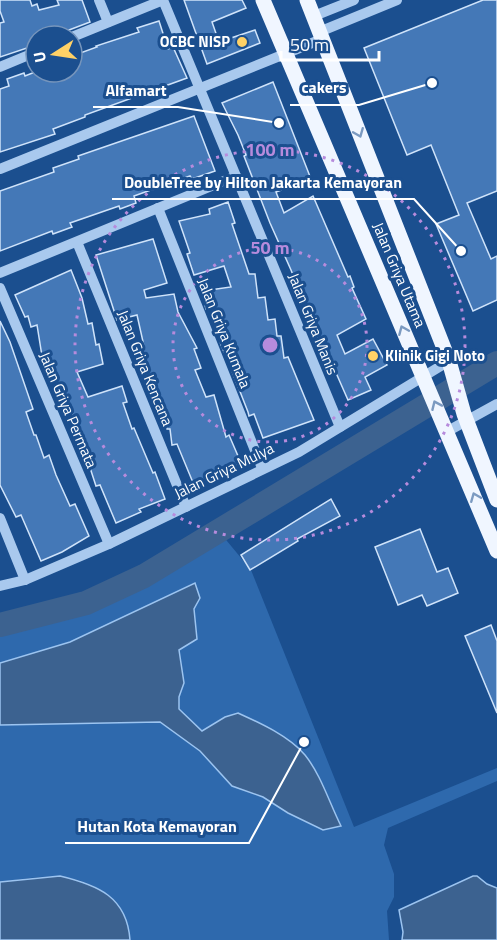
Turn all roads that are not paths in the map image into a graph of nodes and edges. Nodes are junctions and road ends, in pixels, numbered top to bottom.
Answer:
1 (99, 0) edge
2 (163, 0) edge
3 (263, 0) edge
4 (307, 0) edge
5 (354, 0) edge
6 (397, 0) edge
7 (314, 16) junction
8 (108, 22) junction
9 (84, 32) edge
10 (321, 35) junction
11 (285, 54) junction
12 (24, 57) edge
13 (0, 67) edge
14 (199, 88) junction
15 (0, 169) edge
16 (236, 176) junction
17 (158, 208) junction
18 (76, 242) junction
19 (0, 273) edge
20 (0, 288) edge
21 (450, 367) junction
22 (425, 380) junction
23 (497, 404) edge
24 (466, 417) junction
25 (340, 427) junction
26 (446, 429) junction
27 (262, 468) junction
28 (497, 500) edge
29 (186, 507) junction
30 (0, 518) edge
31 (109, 544) junction
32 (497, 551) edge
33 (25, 580) junction
34 (0, 586) edge

1 - 8 street
2 - 8 street
2 - 14 street, Jalan Griya Manis
3 - 11 main road, Jalan Griya Utama
4 - 7 main road, Jalan Griya Utama
5 - 7 street
6 - 10 street
7 - 10 main road, Jalan Griya Utama
8 - 9 street
10 - 11 street
10 -> 21 main road, Jalan Griya Utama
11 - 14 street
22 -> 11 main road, Jalan Griya Utama
12 - 13 street
14 - 15 street
14 - 16 street, Jalan Griya Manis
16 - 17 street
16 - 25 street, Jalan Griya Manis
17 - 18 street
17 - 27 street, Jalan Griya Kumala
18 - 19 street
18 - 29 street, Jalan Griya Kencana
20 - 31 street, Jalan Griya Permata
21 - 22 street, Jalan Griya Mulya
21 - 24 main road, Jalan Griya Utama
22 - 25 street, Jalan Griya Mulya
26 -> 22 main road, Jalan Griya Utama
23 - 24 street
24 - 26 street
24 - 28 main road, Jalan Griya Utama
25 - 27 street, Jalan Griya Mulya
32 -> 26 main road, Jalan Griya Utama
27 - 29 street, Jalan Griya Mulya
29 - 31 street, Jalan Griya Mulya
30 - 33 street
31 - 33 street, Jalan Griya Mulya
33 - 34 street, Jalan Griya Mulya

